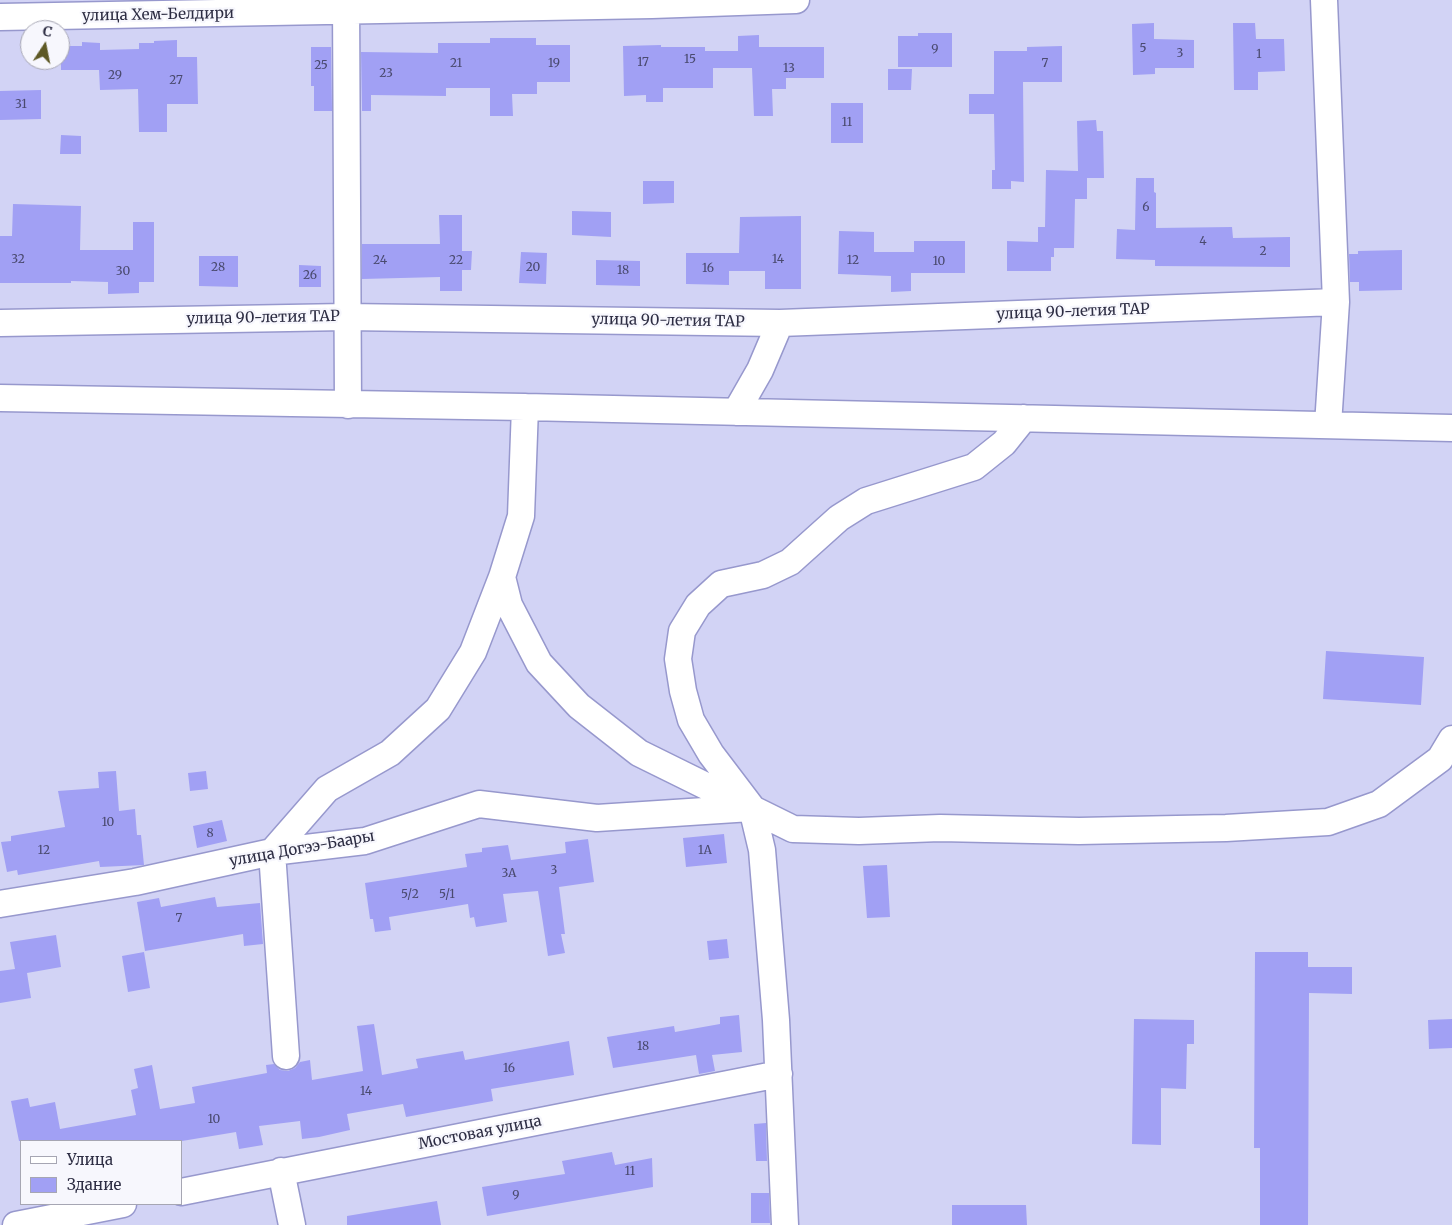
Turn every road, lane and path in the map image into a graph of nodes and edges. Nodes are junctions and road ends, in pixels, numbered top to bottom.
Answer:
1 (796, 0) edge
2 (1324, 0) edge
3 (346, 6) edge
4 (0, 17) edge
5 (1336, 302) junction
6 (346, 317) junction
7 (0, 323) edge
8 (780, 323) junction
9 (0, 398) edge
10 (348, 404) junction
11 (525, 407) junction
12 (736, 412) junction
13 (1024, 418) junction
14 (1328, 425) junction
15 (1452, 428) edge
16 (502, 577) junction
17 (1452, 739) edge
18 (752, 808) junction
19 (272, 852) junction
20 (0, 904) edge
21 (286, 1056) dead end
22 (780, 1074) junction
23 (281, 1171) junction
24 (182, 1192) edge
25 (118, 1205) edge
26 (16, 1225) edge
27 (292, 1225) edge
28 (785, 1225) edge

1 - 3 street, улица Хем-Белдири
2 - 5 street
3 - 4 street, улица Хем-Белдири
3 - 6 street
5 - 8 street, улица 90-летия ТАР
5 - 14 street
6 - 7 street, улица 90-летия ТАР
6 - 8 street, улица 90-летия ТАР
6 - 10 street
8 - 12 street
9 - 10 street
10 - 11 street
11 - 12 street
11 - 16 street
12 - 13 street
13 - 14 street
13 - 18 street
14 - 15 street
16 - 18 street
16 - 19 street
17 - 18 street
18 - 19 street, улица Догээ-Баары
18 - 22 street
19 - 20 street, улица Догээ-Баары
19 - 21 street
22 - 23 street, Мостовая улица
22 - 28 street
23 - 24 street, Мостовая улица
23 - 27 street
25 - 26 street

